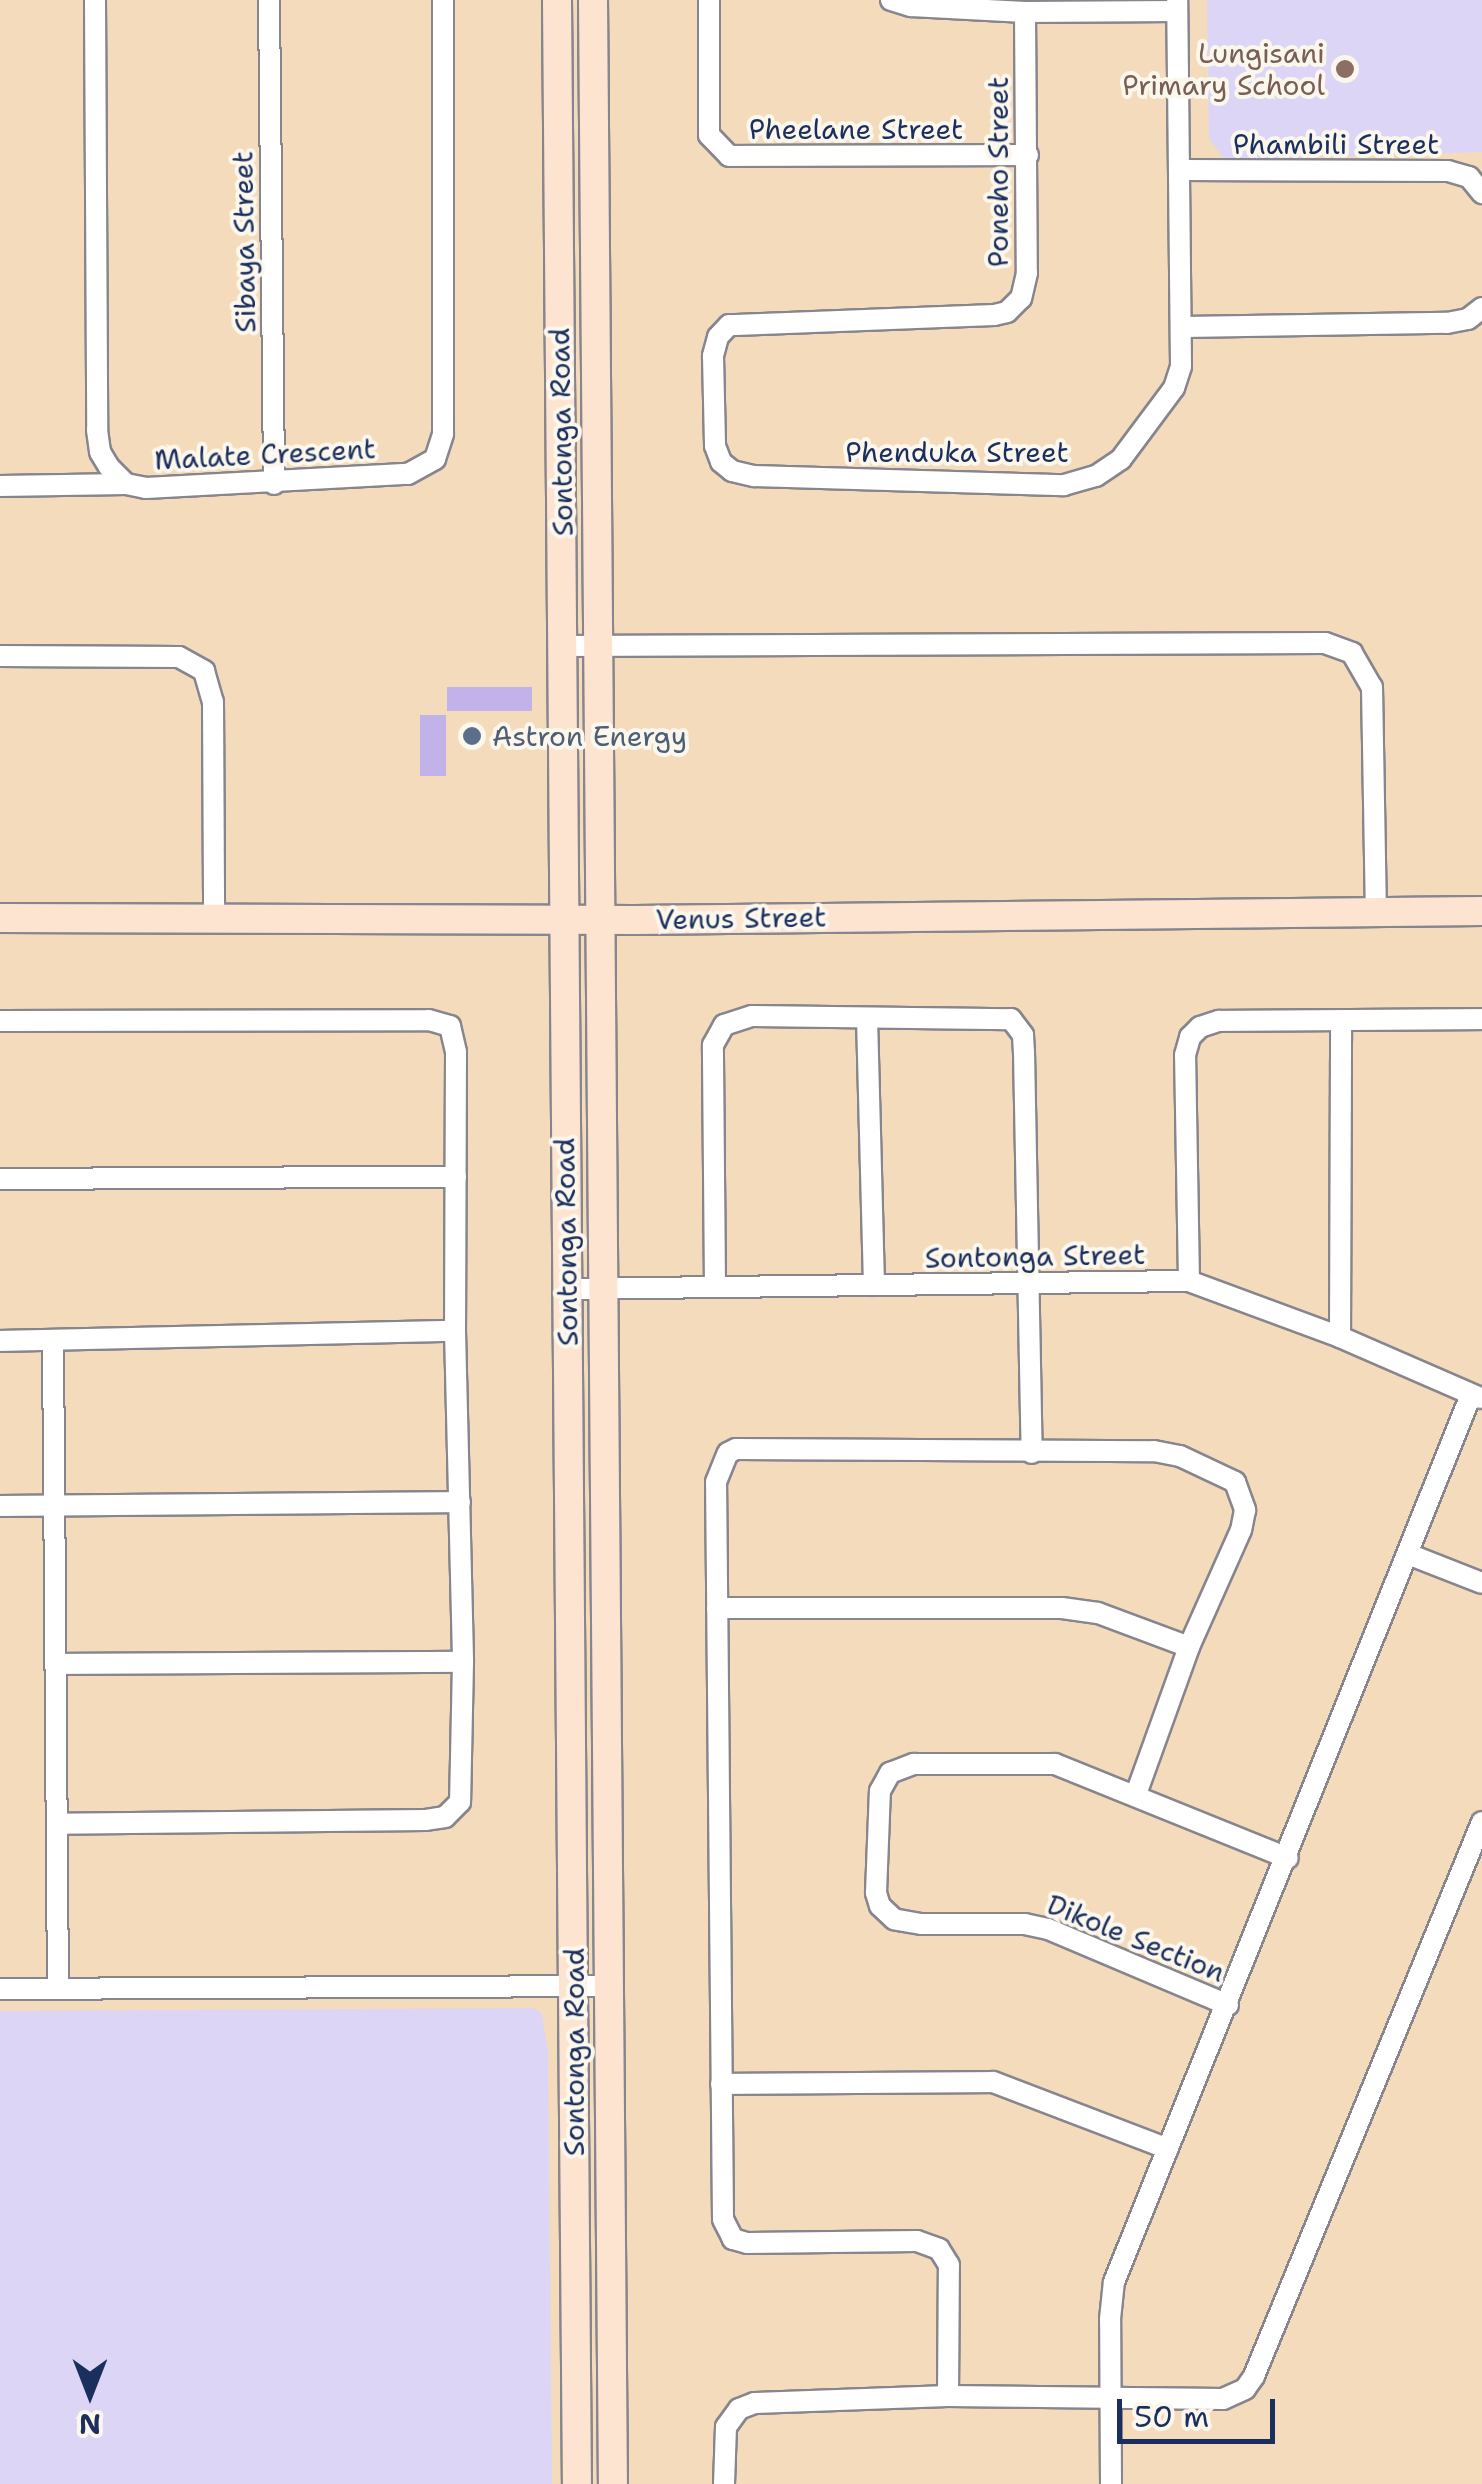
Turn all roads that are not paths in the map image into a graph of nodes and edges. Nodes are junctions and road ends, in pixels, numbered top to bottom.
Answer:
1 (96, 0) edge
2 (269, 0) edge
3 (444, 0) edge
4 (557, 0) edge
5 (593, 0) edge
6 (709, 0) edge
7 (901, 3) edge
8 (1177, 5) edge
9 (1025, 12) junction
10 (1028, 155) junction
11 (1182, 170) junction
12 (1482, 193) edge
13 (1482, 308) edge
14 (994, 316) joint
15 (1184, 327) junction
16 (126, 484) junction
17 (274, 484) junction
18 (0, 486) edge
19 (563, 646) junction
20 (597, 646) junction
21 (0, 656) edge
22 (1482, 911) edge
23 (1376, 912) junction
24 (0, 918) edge
25 (562, 919) junction
26 (598, 919) junction
27 (214, 920) junction
28 (867, 1018) junction
29 (1482, 1019) edge
30 (1342, 1021) junction
31 (0, 1022) edge
32 (456, 1177) junction
33 (0, 1179) edge
34 (1189, 1281) junction
35 (1030, 1284) junction
36 (874, 1285) junction
37 (715, 1287) junction
38 (604, 1288) junction
39 (567, 1289) junction
40 (455, 1331) junction
41 (1340, 1337) junction
42 (0, 1341) edge
43 (54, 1342) junction
44 (1477, 1397) edge
45 (1032, 1453) junction
46 (460, 1502) junction
47 (53, 1504) junction
48 (0, 1506) edge
49 (1408, 1554) junction
50 (1482, 1583) edge
51 (717, 1608) junction
52 (1189, 1647) junction
53 (463, 1662) junction
54 (55, 1664) junction
55 (1136, 1794) junction
56 (1482, 1822) edge
57 (57, 1824) junction
58 (1288, 1858) junction
59 (575, 1986) junction
60 (611, 1986) junction
61 (0, 1989) edge
62 (58, 1989) junction
63 (1228, 2005) junction
64 (721, 2084) junction
65 (1168, 2150) junction
66 (948, 2396) junction
67 (1111, 2398) junction
68 (577, 2484) edge
69 (613, 2484) edge
70 (724, 2484) edge
71 (1111, 2484) edge

1 - 16 street, Malate Crescent
2 - 17 street, Sibaya Street
3 - 17 street, Malate Crescent
4 - 19 main road, Sontonga Road
5 - 20 main road, Sontonga Road
6 - 10 street, Pheelane Street
7 - 9 street
8 - 9 street
8 - 11 street, Phenduka Street
9 - 10 street, Poneho Street
10 - 14 street, Poneho Street
11 - 12 street, Phambili Street
11 - 15 street, Phenduka Street
13 - 15 street
14 - 15 street, Phenduka Street
16 - 17 street, Malate Crescent
16 - 18 street
19 - 20 street
19 - 25 main road, Sontonga Road
20 - 23 street
20 - 26 main road, Sontonga Road
21 - 27 street
22 - 23 main road, Venus Street
23 - 26 main road, Venus Street
24 - 27 main road, Venus Street
25 - 26 main road, Venus Street
25 - 27 main road, Venus Street
25 - 39 main road, Sontonga Road
26 - 38 main road, Sontonga Road
28 - 35 street
28 - 36 street
28 - 37 street
29 - 30 street
30 - 34 street
30 - 41 street
31 - 32 street
32 - 33 street
32 - 40 street
34 - 35 street, Sontonga Street
34 - 41 street, Sontonga Street
35 - 36 street, Sontonga Street
35 - 45 street
36 - 37 street, Sontonga Street
37 - 38 street, Sontonga Street
38 - 39 street, Sontonga Street
38 - 60 main road, Sontonga Road
39 - 59 main road, Sontonga Road
40 - 43 street
40 - 46 street
41 - 44 street, Sontonga Street
42 - 43 street
43 - 47 street
44 - 49 street
45 - 51 street
45 - 52 street
46 - 47 street
46 - 53 street
47 - 48 street
47 - 54 street
49 - 50 street
49 - 58 street
51 - 52 street
51 - 64 street
52 - 55 street
53 - 54 street
53 - 57 street
54 - 57 street
55 - 58 street, Dikole Section
55 - 63 street, Dikole Section
56 - 67 street
57 - 62 street
58 - 63 street
59 - 60 street
59 - 62 street
59 - 68 main road, Sontonga Road
60 - 69 main road, Sontonga Road
61 - 62 street
63 - 65 street
64 - 65 street
64 - 66 street
65 - 67 street
66 - 67 street
66 - 70 street
67 - 71 street

